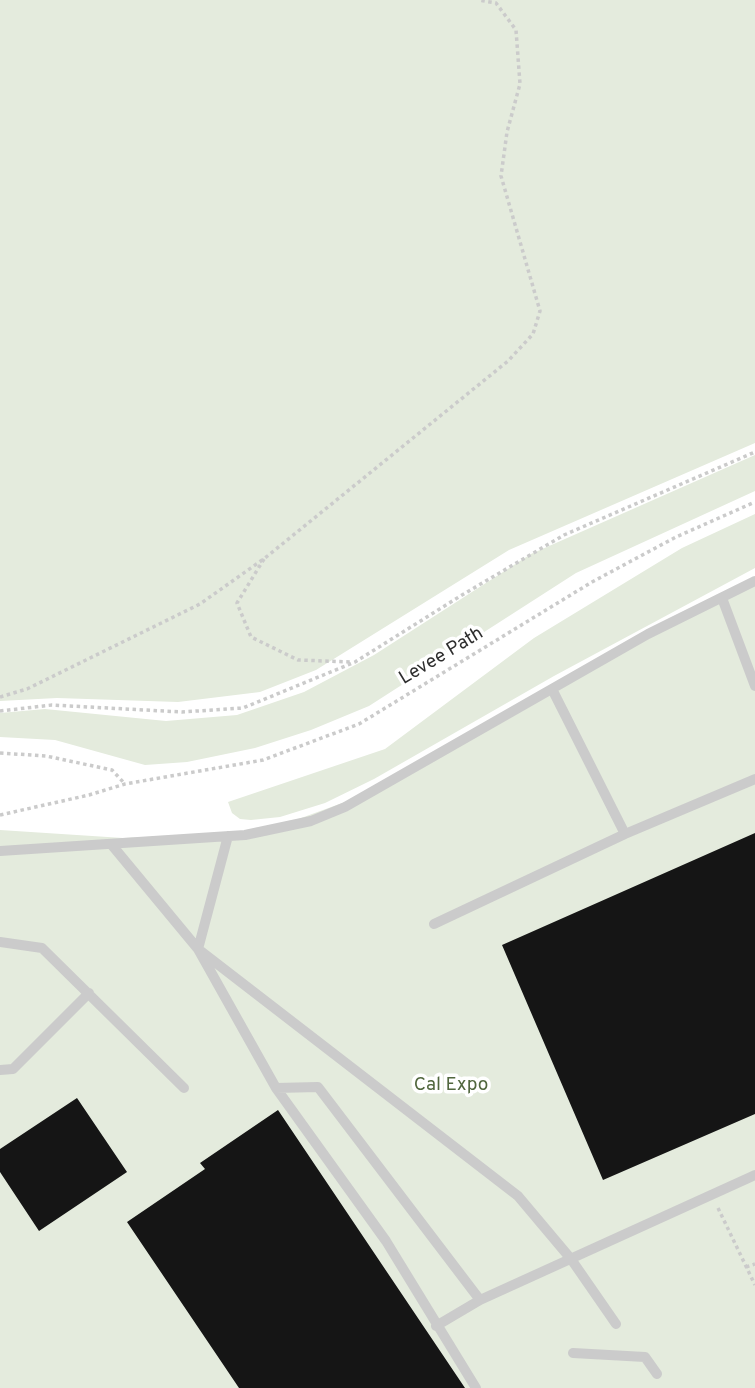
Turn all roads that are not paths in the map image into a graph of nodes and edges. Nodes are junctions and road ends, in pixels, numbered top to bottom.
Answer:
1 (755, 581) edge
2 (722, 598) junction
3 (755, 686) edge
4 (552, 689) junction
5 (755, 779) edge
6 (625, 834) junction
7 (228, 836) junction
8 (111, 844) junction
9 (0, 851) edge
10 (434, 924) dead end
11 (0, 942) edge
12 (198, 949) junction
13 (89, 993) junction
14 (0, 1070) edge
15 (184, 1088) dead end
16 (276, 1088) junction
17 (755, 1175) edge
18 (571, 1259) junction
19 (480, 1300) junction
20 (616, 1324) dead end
21 (436, 1326) junction
22 (573, 1353) dead end
23 (657, 1374) dead end
24 (476, 1388) edge

1 - 2 lane
2 - 3 lane
2 - 4 lane
4 - 6 lane
4 - 7 lane
5 - 6 lane
6 - 10 lane
7 - 8 lane
7 - 12 lane
8 - 9 lane
8 - 12 lane
11 - 13 lane
12 - 16 lane
12 - 18 lane
13 - 14 lane
13 - 15 lane
16 - 19 lane
16 - 21 lane
17 - 18 lane
18 - 19 lane
18 - 20 lane
19 - 21 lane
21 - 24 lane
22 - 23 lane

